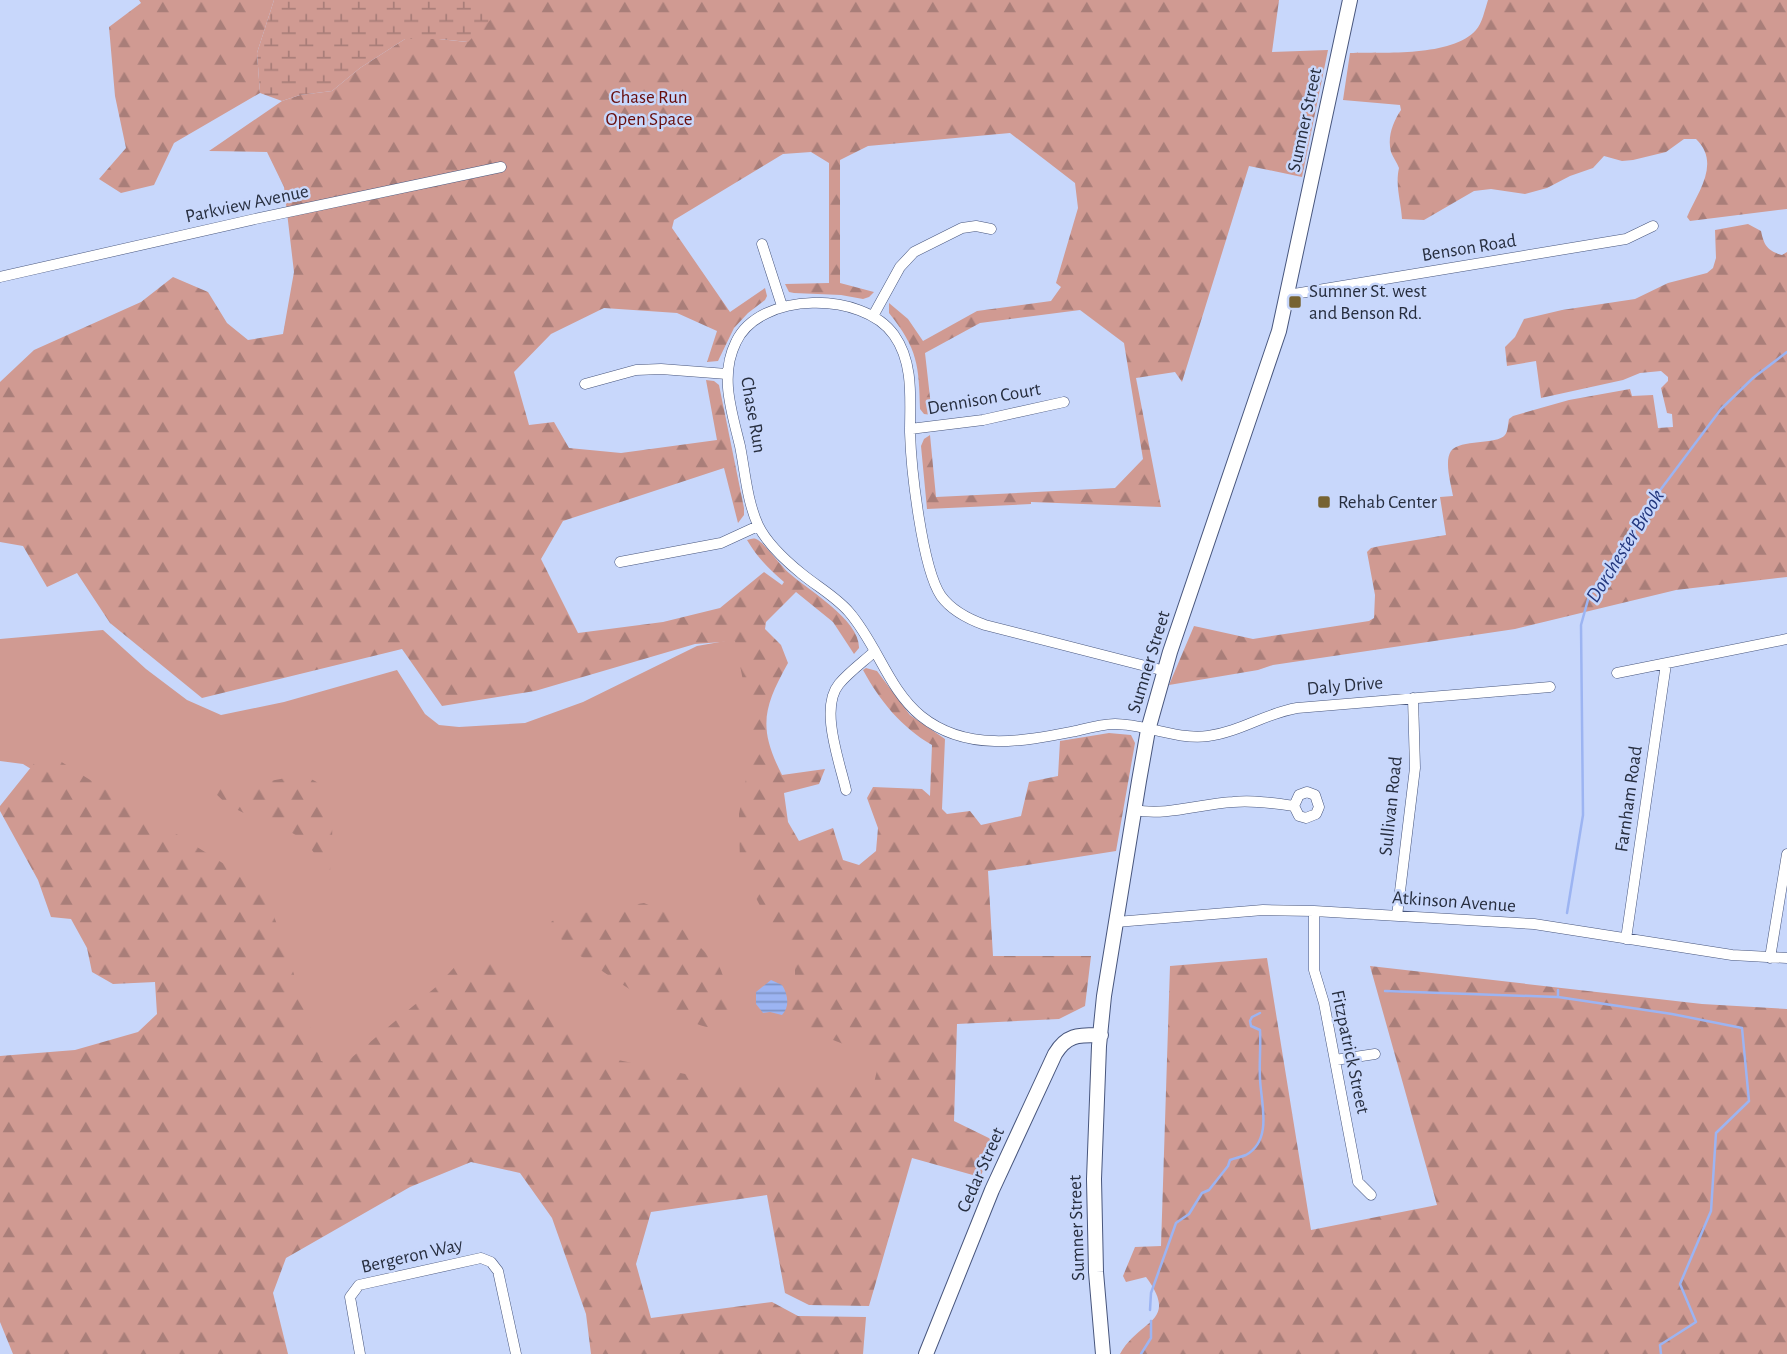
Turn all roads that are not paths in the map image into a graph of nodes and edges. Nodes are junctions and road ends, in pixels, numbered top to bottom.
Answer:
1 (1350, 0) edge
2 (501, 167) dead end
3 (1653, 226) dead end
4 (991, 229) dead end
5 (762, 244) dead end
6 (0, 277) edge
7 (1288, 295) junction
8 (782, 306) junction
9 (873, 316) junction
10 (727, 374) junction
11 (585, 384) dead end
12 (1064, 402) dead end
13 (910, 429) junction
14 (758, 526) junction
15 (620, 562) dead end
16 (1787, 639) edge
17 (875, 651) junction
18 (1666, 664) junction
19 (1165, 671) junction
20 (1617, 673) dead end
21 (1550, 687) dead end
22 (1413, 698) junction
23 (1148, 730) junction
24 (846, 790) dead end
25 (1294, 806) dead end
26 (1134, 810) junction
27 (1787, 854) edge
28 (1314, 911) junction
29 (1396, 916) junction
30 (1116, 922) junction
31 (1626, 939) junction
32 (1770, 958) junction
33 (1787, 958) edge
34 (1101, 1035) junction
35 (1375, 1054) dead end
36 (1335, 1060) junction
37 (1371, 1195) dead end
38 (360, 1354) edge
39 (516, 1354) edge
40 (926, 1354) edge
41 (1102, 1354) edge

1 - 7 main road, Sumner Street
2 - 6 street, Parkview Avenue
3 - 7 street, Benson Road
4 - 9 street
5 - 8 street
7 - 19 main road, Sumner Street
8 - 9 street, Chase Run
8 - 10 street, Chase Run
9 - 13 street, Chase Run
10 - 11 street
10 - 14 street, Chase Run
12 - 13 street, Dennison Court
13 - 19 street, Chase Run
14 - 15 street
14 - 17 street, Chase Run
16 - 18 street
17 - 23 street, Chase Run
17 - 24 street
18 - 20 street
18 - 31 street, Farnham Road
19 - 23 main road, Sumner Street
21 - 22 street, Daly Drive
22 - 23 street, Daly Drive
22 - 29 street, Sullivan Road
23 - 26 main road, Sumner Street
25 - 26 street
26 - 30 main road, Sumner Street
27 - 32 street
28 - 29 street, Atkinson Avenue
28 - 30 street, Atkinson Avenue
28 - 36 street, Fitzpatrick Street
29 - 31 street, Atkinson Avenue
30 - 34 main road, Sumner Street
31 - 32 street, Atkinson Avenue
32 - 33 street, Atkinson Avenue
34 - 40 main road, Cedar Street
34 - 41 main road, Sumner Street
35 - 36 street
36 - 37 street, Fitzpatrick Street
38 - 39 street, Bergeron Way

